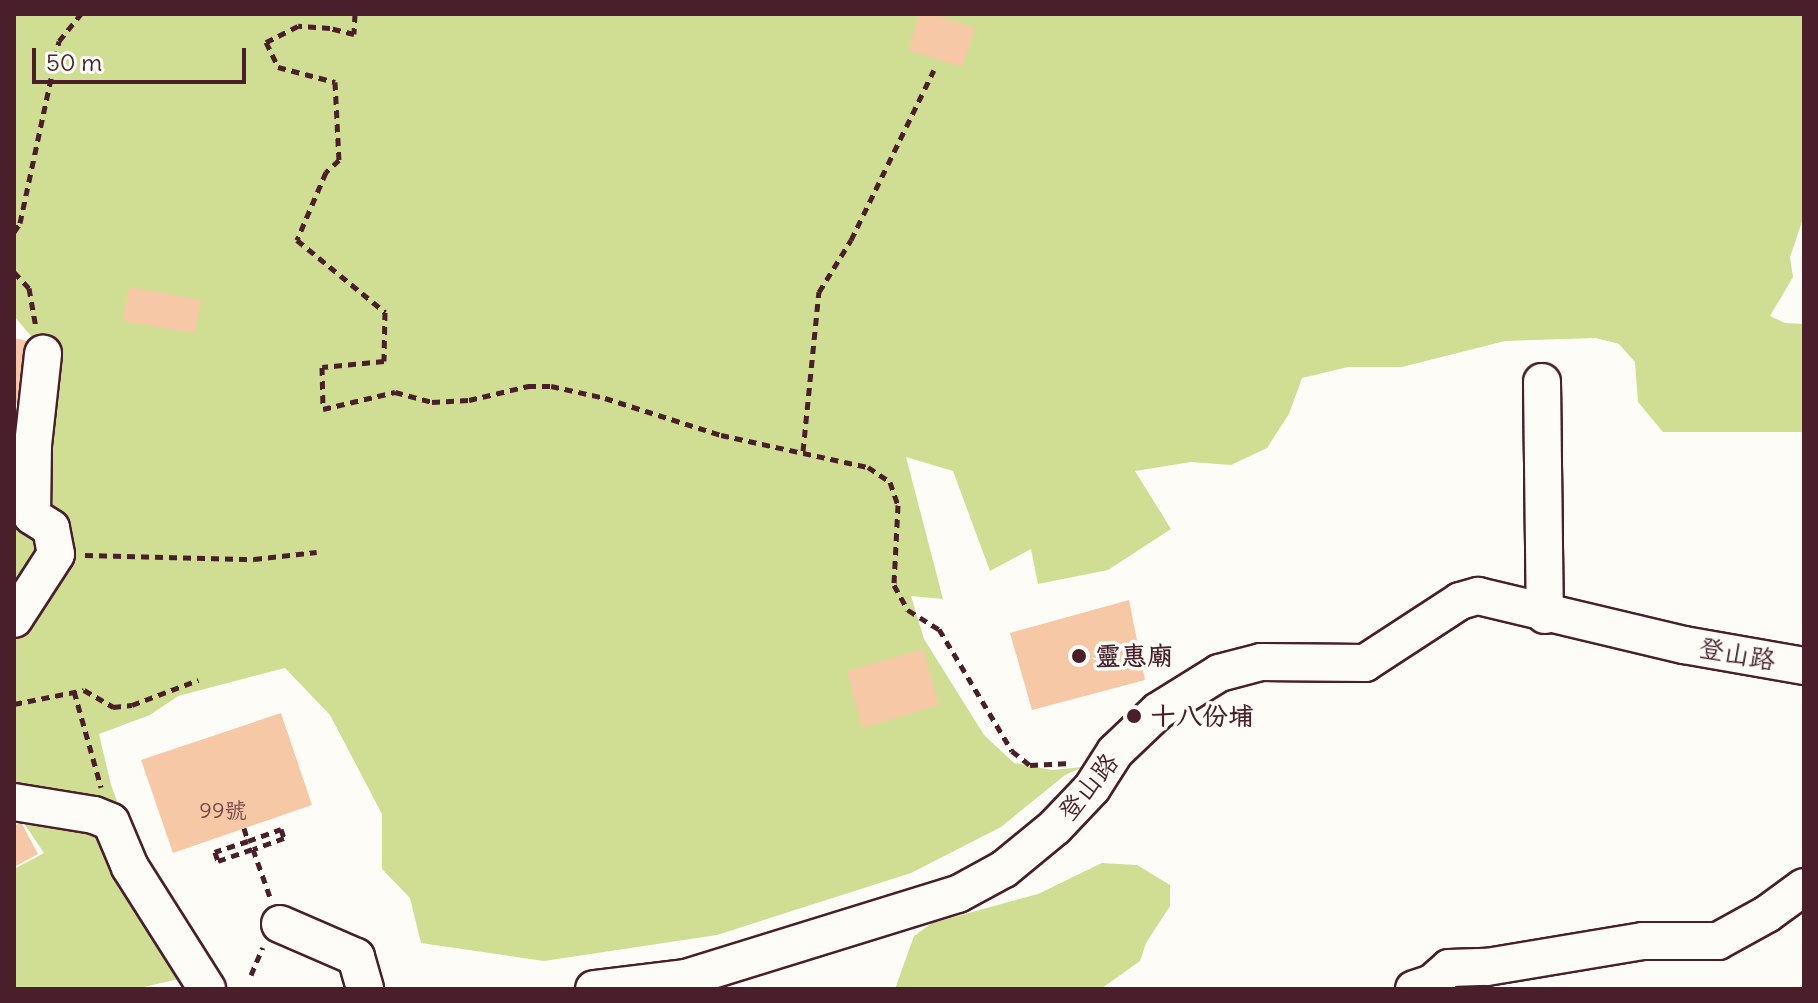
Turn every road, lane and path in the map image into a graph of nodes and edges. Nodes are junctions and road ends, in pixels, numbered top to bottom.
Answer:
1 (81, 14) edge
2 (355, 14) edge
3 (934, 70) dead end
4 (14, 232) edge
5 (14, 272) edge
6 (43, 354) joint
7 (1542, 382) dead end
8 (803, 451) junction
9 (317, 552) dead end
10 (56, 554) junction
11 (1545, 615) junction
12 (14, 619) edge
13 (1804, 666) edge
14 (198, 680) dead end
15 (74, 691) junction
16 (14, 704) edge
17 (1115, 752) junction
18 (14, 802) edge
19 (111, 822) junction
20 (244, 828) dead end
21 (248, 841) junction
22 (253, 849) junction
23 (1804, 887) edge
24 (280, 924) joint
25 (207, 989) edge
26 (365, 989) edge
27 (594, 989) edge
28 (1414, 989) edge

1 - 4 path
2 - 8 path
3 - 8 path
5 - 6 path
6 - 10 street
7 - 11 street
8 - 17 path
9 - 10 path
10 - 12 street
11 - 13 street, 登山路
11 - 17 street, 登山路
14 - 15 path
15 - 16 path
15 - 19 path
17 - 27 street, 登山路
18 - 19 street
19 - 25 street
20 - 21 path
21 - 22 path
21 - 22 path
22 - 24 path
23 - 28 street
24 - 26 street

